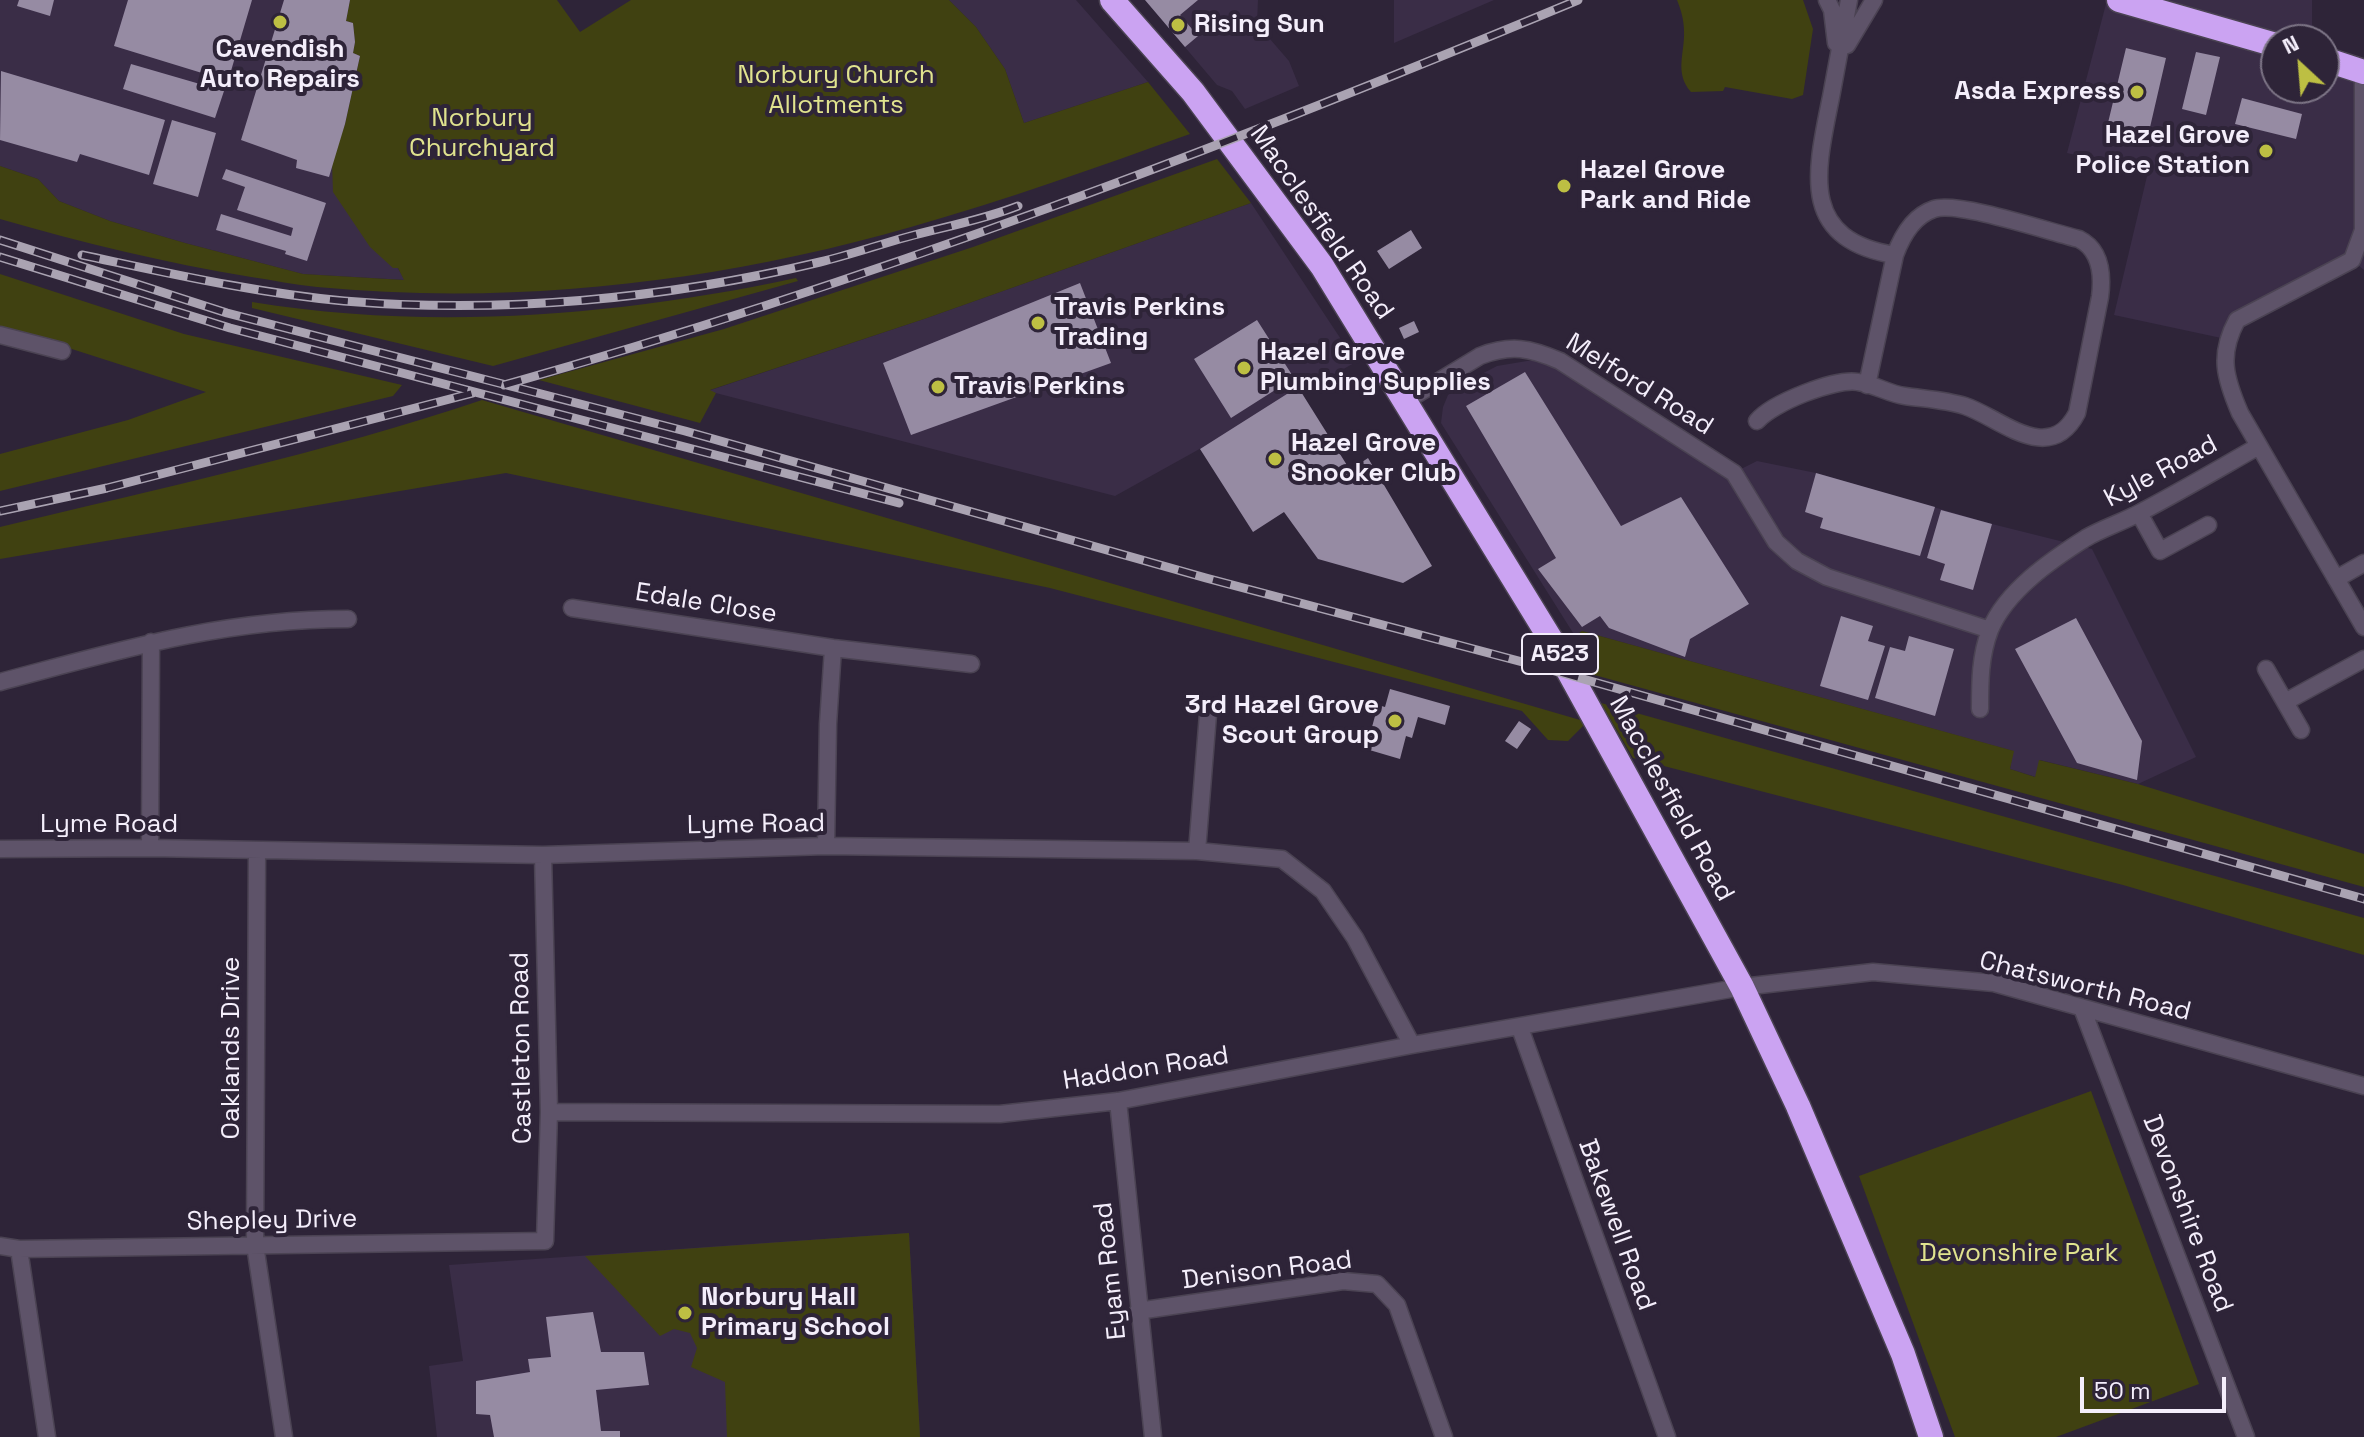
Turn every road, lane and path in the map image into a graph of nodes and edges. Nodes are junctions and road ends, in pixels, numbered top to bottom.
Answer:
1 (1112, 0) edge
2 (1128, 0) edge
3 (1827, 0) edge
4 (1849, 0) edge
5 (1874, 0) edge
6 (2119, 0) edge
7 (1133, 24) junction
8 (2260, 40) edge
9 (1838, 60) junction
10 (2340, 64) edge
11 (2364, 72) edge
12 (1895, 255) junction
13 (2358, 265) edge
14 (0, 335) edge
15 (62, 351) dead end
16 (1867, 385) junction
17 (1406, 401) junction
18 (1757, 421) dead end
19 (2259, 446) junction
20 (2139, 513) junction
21 (2208, 525) dead end
22 (2364, 563) edge
23 (2336, 579) junction
24 (572, 608) dead end
25 (348, 619) dead end
26 (2364, 627) edge
27 (1990, 630) junction
28 (151, 642) junction
29 (833, 648) junction
30 (2364, 659) edge
31 (971, 664) dead end
32 (2266, 669) dead end
33 (0, 682) edge
34 (2285, 702) junction
35 (1980, 709) dead end
36 (1208, 714) dead end
37 (2301, 730) dead end
38 (826, 846) junction
39 (150, 848) junction
40 (0, 849) edge
41 (1197, 851) junction
42 (257, 852) junction
43 (543, 855) junction
44 (1742, 987) junction
45 (2082, 1008) junction
46 (1520, 1028) junction
47 (1412, 1045) junction
48 (2364, 1086) edge
49 (1118, 1101) junction
50 (549, 1112) junction
51 (545, 1241) joint
52 (255, 1245) junction
53 (0, 1246) edge
54 (19, 1249) junction
55 (1138, 1311) junction
56 (47, 1437) edge
57 (284, 1437) edge
58 (1153, 1437) edge
59 (1444, 1437) edge
60 (1667, 1437) edge
61 (1931, 1437) edge
62 (2246, 1437) edge

1 - 7 highway, Macclesfield Road / A523
2 - 7 highway
3 - 9 street
4 - 9 street
5 - 9 street
6 - 8 highway
7 - 17 highway, Macclesfield Road / A523
9 - 12 street
10 - 11 highway
11 - 13 street
12 - 16 street
12 - 16 street
13 - 19 street
14 - 15 street
16 - 18 street
17 - 27 street, Melford Road
17 - 44 highway, Macclesfield Road / A523
19 - 20 street, Kyle Road
19 - 23 street
20 - 21 street
20 - 27 street, Kyle Road
22 - 23 street
23 - 26 street
24 - 29 street, Edale Close
25 - 28 street
27 - 35 street
28 - 33 street
28 - 39 street
29 - 31 street, Edale Close
29 - 38 street
30 - 34 street
32 - 34 street
34 - 37 street
36 - 41 street
38 - 41 street, Lyme Road
38 - 43 street, Lyme Road
39 - 40 street, Lyme Road
39 - 42 street, Lyme Road
41 - 47 street, Lyme Road
42 - 43 street, Lyme Road
42 - 52 street, Oaklands Drive
43 - 50 street, Castleton Road
44 - 45 street, Chatsworth Road
44 - 46 street, Haddon Road
44 - 61 highway, Macclesfield Road / A523
45 - 48 street, Chatsworth Road
45 - 62 street, Devonshire Road
46 - 47 street, Haddon Road
46 - 60 street, Bakewell Road
47 - 49 street, Haddon Road
49 - 50 street, Haddon Road
49 - 55 street, Eyam Road
50 - 51 street, Castleton Road
51 - 52 street, Shepley Drive
52 - 54 street, Shepley Drive
52 - 57 street, Oaklands Drive
53 - 54 street, Shepley Drive
54 - 56 street
55 - 58 street, Eyam Road
55 - 59 street, Denison Road

